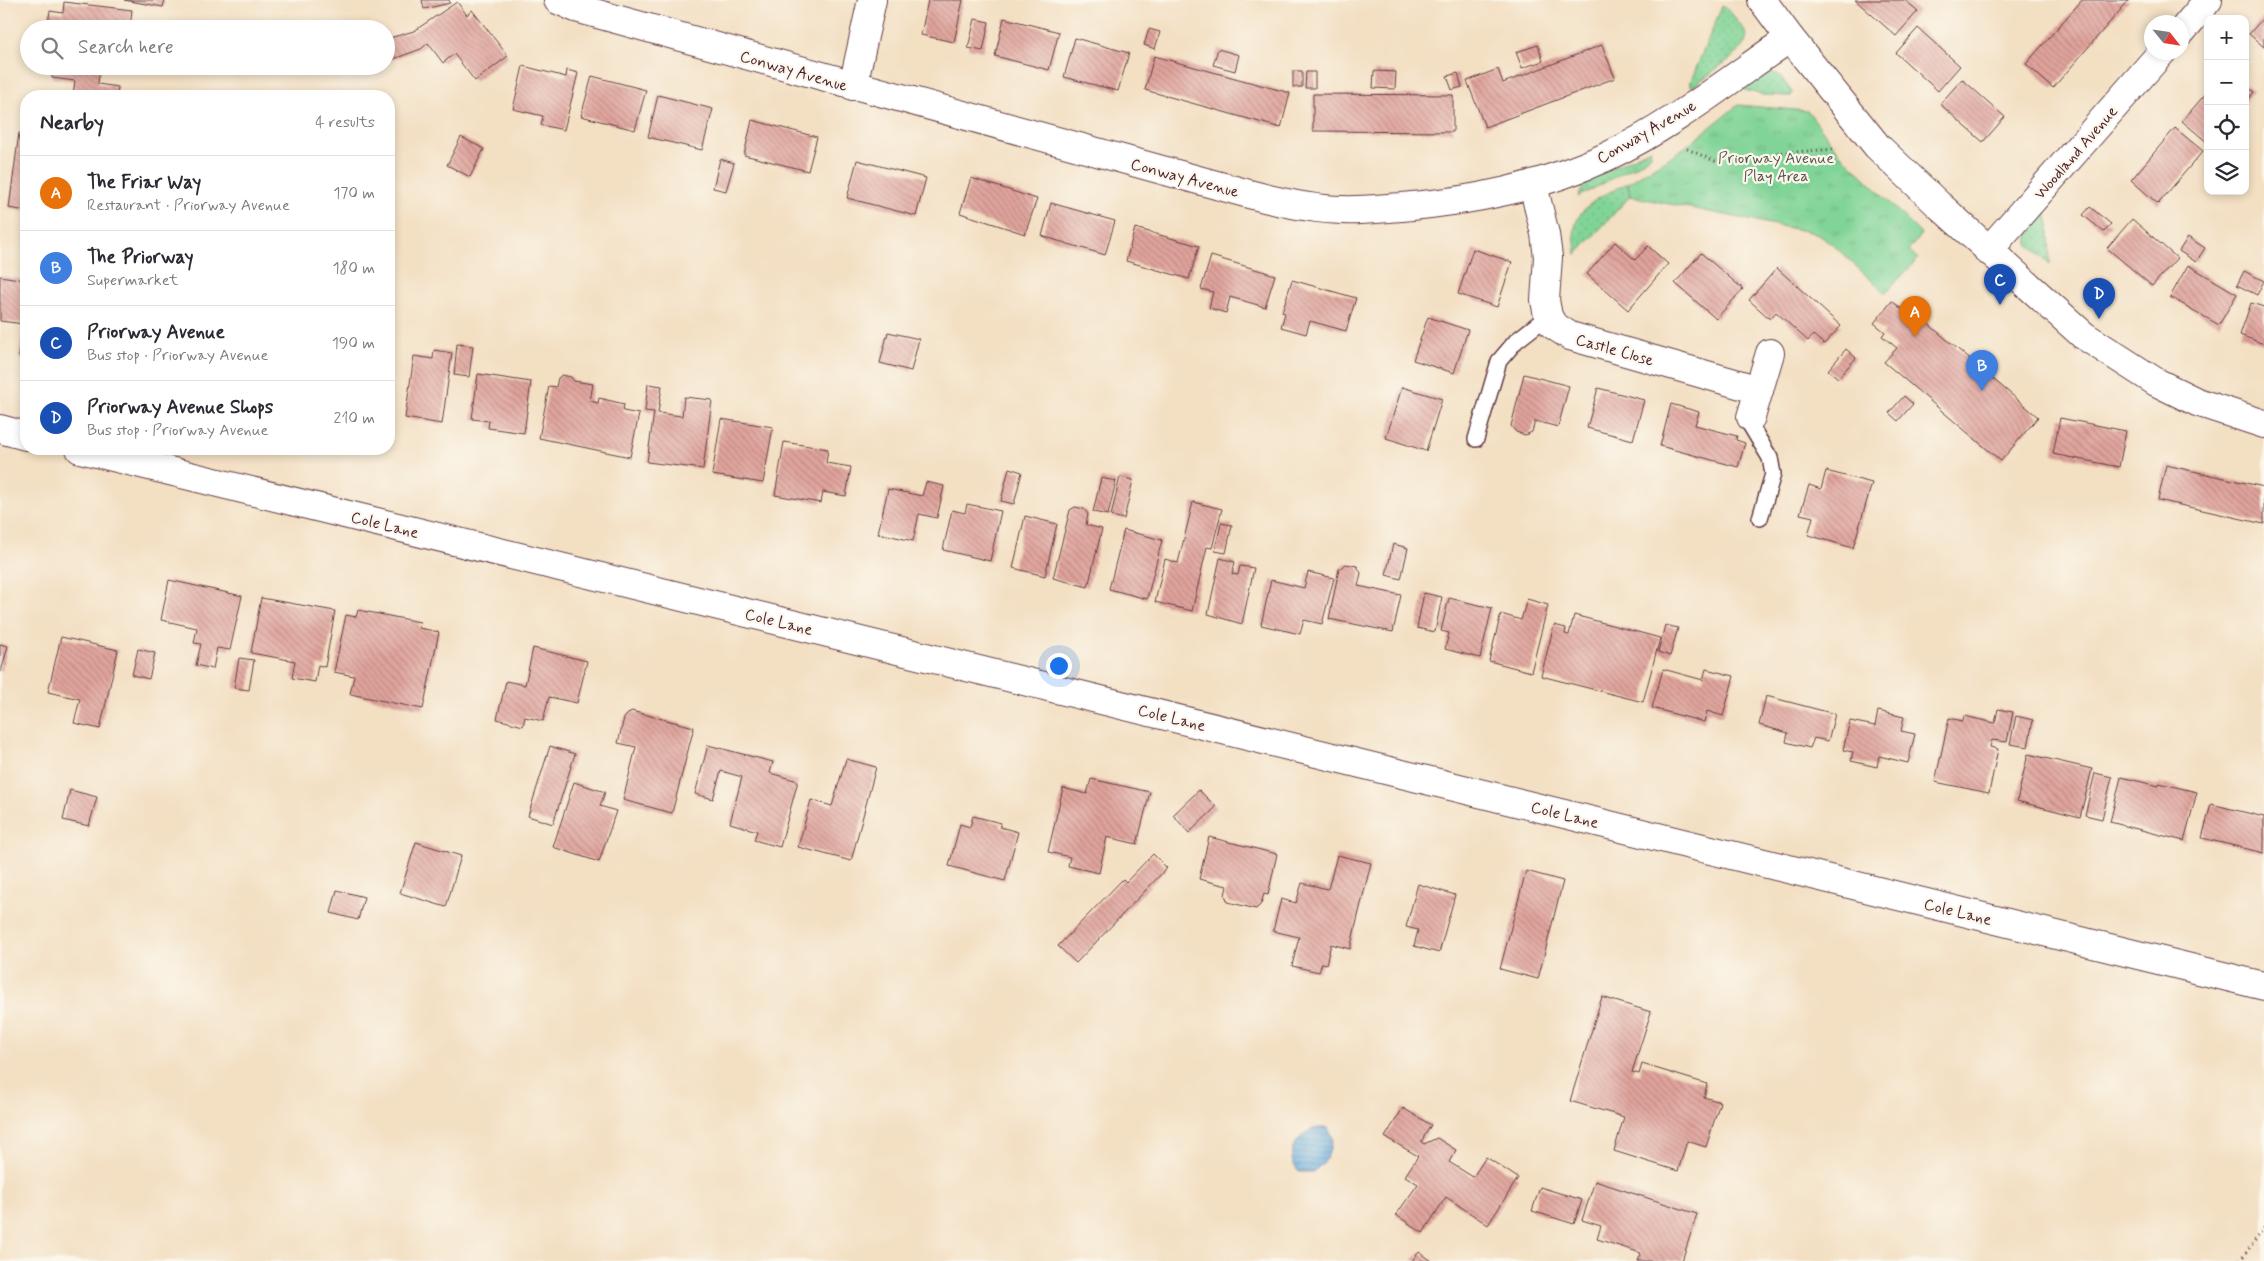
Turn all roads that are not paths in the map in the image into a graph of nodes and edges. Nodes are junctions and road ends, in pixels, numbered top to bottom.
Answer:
1 (558, 0) edge
2 (872, 0) edge
3 (1762, 0) edge
4 (2208, 0) edge
5 (2189, 23) edge
6 (1790, 38) junction
7 (2155, 60) edge
8 (853, 86) junction
9 (1533, 185) junction
10 (1988, 250) junction
11 (1548, 316) junction
12 (1770, 353) dead end
13 (1759, 390) junction
14 (1751, 417) joint
15 (2264, 424) edge
16 (0, 429) edge
17 (20, 434) edge
18 (1476, 439) dead end
19 (104, 455) edge
20 (1760, 518) dead end
21 (2264, 986) edge

1 - 8 street, Conway Avenue
2 - 8 street
3 - 6 street
4 - 5 street
6 - 9 street, Conway Avenue
6 - 10 street
7 - 10 street, Woodland Avenue
8 - 9 street, Conway Avenue
9 - 11 street
10 - 15 street
11 - 13 street, Castle Close
11 - 18 lane
12 - 13 street
13 - 14 street
14 - 20 lane
16 - 17 street
19 - 21 street, Cole Lane

